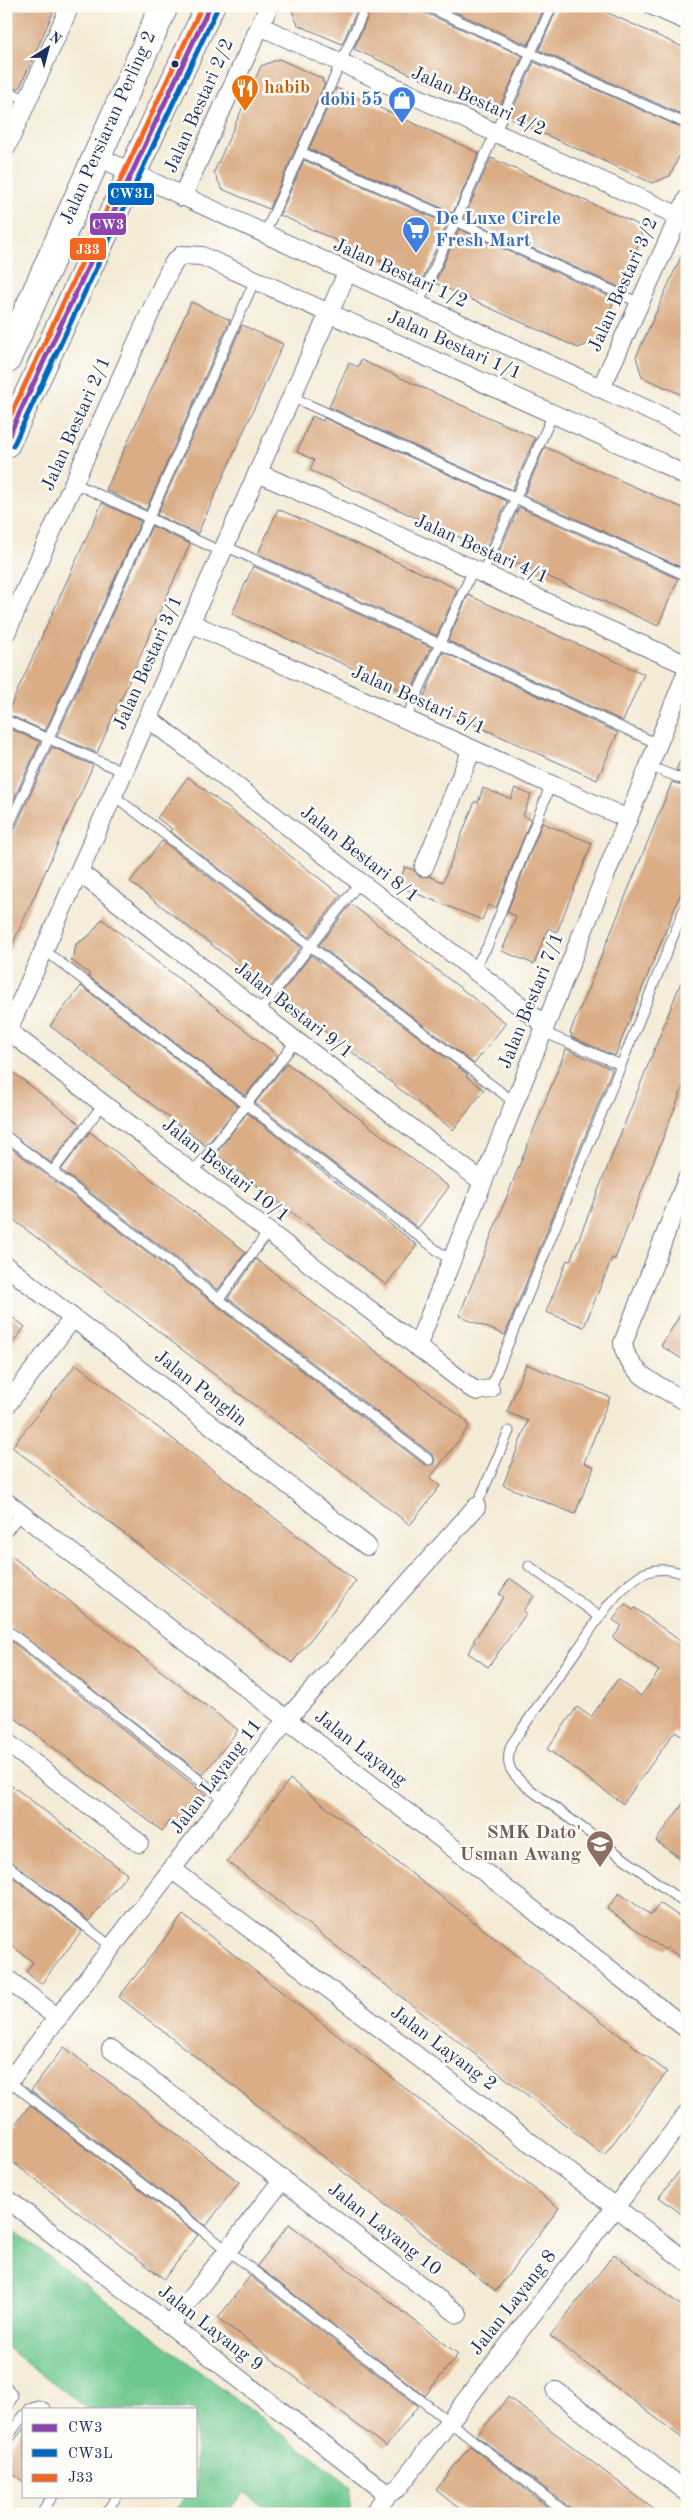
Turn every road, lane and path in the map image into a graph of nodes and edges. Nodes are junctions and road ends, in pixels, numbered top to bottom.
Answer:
1 (70, 6) edge
2 (164, 6) edge
3 (210, 6) edge
4 (269, 6) edge
5 (366, 6) edge
6 (426, 6) edge
7 (552, 6) edge
8 (653, 6) edge
9 (687, 21) edge
10 (260, 26) junction
11 (531, 53) junction
12 (340, 62) junction
13 (6, 91) edge
14 (28, 100) junction
15 (687, 124) edge
16 (495, 133) junction
17 (6, 148) edge
18 (301, 152) junction
19 (96, 156) junction
20 (133, 174) junction
21 (182, 197) junction
22 (687, 199) edge
23 (679, 216) junction
24 (456, 221) junction
25 (264, 236) junction
26 (202, 256) joint
27 (348, 273) junction
28 (254, 280) junction
29 (640, 303) junction
30 (418, 305) junction
31 (329, 313) junction
32 (6, 360) edge
33 (601, 388) junction
34 (292, 397) junction
35 (553, 414) junction
36 (686, 424) edge
37 (6, 443) edge
38 (258, 473) junction
39 (687, 477) edge
40 (74, 483) junction
41 (516, 498) junction
42 (149, 518) junction
43 (224, 549) junction
44 (477, 572) junction
45 (687, 576) edge
46 (191, 623) junction
47 (6, 633) edge
48 (440, 644) junction
49 (687, 665) edge
50 (687, 671) edge
51 (148, 718) junction
52 (406, 719) junction
53 (6, 720) edge
54 (48, 738) junction
55 (658, 744) junction
56 (472, 748) junction
57 (649, 766) junction
58 (124, 772) junction
59 (687, 781) edge
60 (551, 784) junction
61 (113, 795) junction
62 (628, 819) junction
63 (6, 832) edge
64 (424, 867) dead end
65 (79, 872) junction
66 (360, 882) junction
67 (687, 902) edge
68 (311, 945) junction
69 (44, 950) junction
70 (474, 970) junction
71 (259, 1012) junction
72 (544, 1028) junction
73 (7, 1030) edge
74 (296, 1041) junction
75 (621, 1065) junction
76 (246, 1103) junction
77 (514, 1103) junction
78 (104, 1104) junction
79 (6, 1136) edge
80 (53, 1172) junction
81 (193, 1173) junction
82 (687, 1179) edge
83 (483, 1182) junction
84 (680, 1214) edge
85 (268, 1232) junction
86 (451, 1261) junction
87 (6, 1266) edge
88 (219, 1299) junction
89 (73, 1318) junction
90 (417, 1347) junction
91 (490, 1389) joint
92 (687, 1402) edge
93 (6, 1406) edge
94 (509, 1430) dead end
95 (429, 1460) dead end
96 (6, 1502) edge
97 (476, 1507) joint
98 (21, 1513) junction
99 (6, 1533) edge
100 (367, 1546) dead end
101 (530, 1566) dead end
102 (687, 1575) edge
103 (600, 1616) junction
104 (6, 1629) edge
105 (287, 1719) junction
106 (6, 1742) edge
107 (225, 1800) junction
108 (139, 1843) dead end
109 (6, 1864) edge
110 (173, 1870) junction
111 (687, 1904) edge
112 (112, 1947) junction
113 (6, 1978) edge
114 (58, 2018) junction
115 (687, 2029) edge
116 (111, 2048) dead end
117 (8, 2083) edge
118 (687, 2114) edge
119 (283, 2179) junction
120 (6, 2198) edge
121 (615, 2206) junction
122 (228, 2250) junction
123 (687, 2262) edge
124 (458, 2314) dead end
125 (170, 2325) junction
126 (6, 2386) edge
127 (556, 2391) dead end
128 (6, 2411) edge
129 (22, 2419) edge
130 (449, 2422) junction
131 (6, 2439) edge
132 (687, 2492) edge
133 (388, 2494) junction
134 (52, 2498) edge
135 (116, 2498) edge
136 (40, 2514) edge
137 (105, 2514) edge
138 (373, 2514) edge
139 (568, 2514) edge

1 - 14 street
2 - 19 main road, Jalan Persiaran Perling 2
3 - 20 main road, Jalan Persiaran Perling 2
4 - 10 street, Jalan Bestari 2/2
5 - 12 lane
6 - 11 lane
7 - 11 lane
8 - 9 street
10 - 12 street, Jalan Bestari 4/2
10 - 21 street, Jalan Bestari 2/2
11 - 15 lane
11 - 16 lane
12 - 16 street, Jalan Bestari 4/2
12 - 18 lane
13 - 14 lane
14 - 17 street
16 - 23 street, Jalan Bestari 4/2
16 - 24 lane
18 - 24 lane
18 - 25 lane
19 - 20 street
19 - 32 main road, Jalan Persiaran Perling 2
20 - 21 street
20 - 37 main road, Jalan Persiaran Perling 2
21 - 25 street, Jalan Bestari 1/2
22 - 23 street, Jalan Bestari 3/2
23 - 29 street, Jalan Bestari 3/2
24 - 29 lane
24 - 30 lane
25 - 27 street, Jalan Bestari 1/2
26 - 28 street, Jalan Bestari 1/1
26 - 40 street, Jalan Bestari 2/1
27 - 30 street, Jalan Bestari 1/2
27 - 31 street, Jalan Bestari 3/1
28 - 31 street, Jalan Bestari 1/1
28 - 42 lane
29 - 33 street, Jalan Bestari 3/2
30 - 33 street, Jalan Bestari 1/2
31 - 34 street, Jalan Bestari 3/1
31 - 35 street, Jalan Bestari 1/1
33 - 36 street, Jalan Bestari 1/2
34 - 38 street, Jalan Bestari 3/1
34 - 41 lane
35 - 39 street, Jalan Bestari 1/1
35 - 41 lane
38 - 43 street, Jalan Bestari 3/1
38 - 44 street, Jalan Bestari 4/1
40 - 42 lane
40 - 47 street, Jalan Bestari 2/1
41 - 44 lane
41 - 45 lane
42 - 43 lane
42 - 54 lane
43 - 46 street, Jalan Bestari 3/1
43 - 48 lane
44 - 48 lane
44 - 49 street, Jalan Bestari 4/1
46 - 51 street, Jalan Bestari 3/1
46 - 52 street, Jalan Bestari 5/1
48 - 52 lane
48 - 55 lane
50 - 55 street, Jalan Bestari 7/1
51 - 58 street, Jalan Bestari 3/1
51 - 66 street, Jalan Bestari 8/1
52 - 56 street, Jalan Bestari 5/1
53 - 54 lane
54 - 58 lane
54 - 63 lane
55 - 57 street, Jalan Bestari 7/1
56 - 60 street, Jalan Bestari 5/1
56 - 64 street
57 - 59 lane
57 - 62 street, Jalan Bestari 7/1
58 - 61 street, Jalan Bestari 3/1
60 - 62 street, Jalan Bestari 5/1
60 - 70 lane
61 - 65 street, Jalan Bestari 3/1
61 - 68 lane
62 - 72 street, Jalan Bestari 7/1
65 - 69 street, Jalan Bestari 3/1
65 - 71 street, Jalan Bestari 9/1
66 - 68 lane
66 - 70 street, Jalan Bestari 8/1
67 - 75 lane
68 - 71 lane
68 - 77 lane
69 - 73 street, Jalan Bestari 3/1
69 - 76 lane
70 - 72 street, Jalan Bestari 8/1
71 - 74 street, Jalan Bestari 9/1
72 - 75 lane
72 - 77 street, Jalan Bestari 7/1
73 - 78 street, Jalan Bestari 10/1
74 - 76 lane
74 - 83 street, Jalan Bestari 9/1
75 - 91 lane
76 - 81 lane
76 - 86 lane
77 - 83 street, Jalan Bestari 7/1
78 - 80 lane
78 - 81 street, Jalan Bestari 10/1
79 - 80 lane
80 - 88 lane
81 - 85 street, Jalan Bestari 10/1
82 - 84 street
83 - 86 street, Jalan Bestari 7/1
84 - 92 street
85 - 88 lane
85 - 90 street, Jalan Bestari 10/1
86 - 90 street, Jalan Bestari 7/1
87 - 89 street, Jalan Penglin
88 - 95 lane
89 - 93 street
89 - 100 street, Jalan Penglin
90 - 91 street, Jalan Bestari 10/1
94 - 97 lane
96 - 98 street, Jalan Layang
97 - 105 street, Jalan Layang 11
98 - 99 lane
98 - 105 street, Jalan Layang
101 - 103 lane
102 - 103 lane
103 - 111 lane
104 - 107 lane
105 - 107 street, Jalan Layang 11
105 - 115 street, Jalan Layang
106 - 108 street
107 - 110 street, Jalan Layang 11
109 - 112 lane
110 - 112 street, Jalan Layang 11
110 - 121 street, Jalan Layang 2
112 - 114 street, Jalan Layang 11
113 - 114 street
114 - 117 street, Jalan Layang 11
116 - 119 street, Jalan Layang 10
117 - 122 lane
118 - 121 street, Jalan Layang 8
119 - 122 street
119 - 124 street, Jalan Layang 10
120 - 125 street, Jalan Layang 9
121 - 123 street, Jalan Layang 2
121 - 130 street, Jalan Layang 8
122 - 125 street
122 - 130 lane
125 - 133 street, Jalan Layang 9
126 - 128 lane
127 - 132 street
129 - 131 lane
130 - 133 street, Jalan Layang 8
130 - 139 lane
133 - 138 street, Jalan Layang 8
134 - 136 lane
135 - 137 lane

